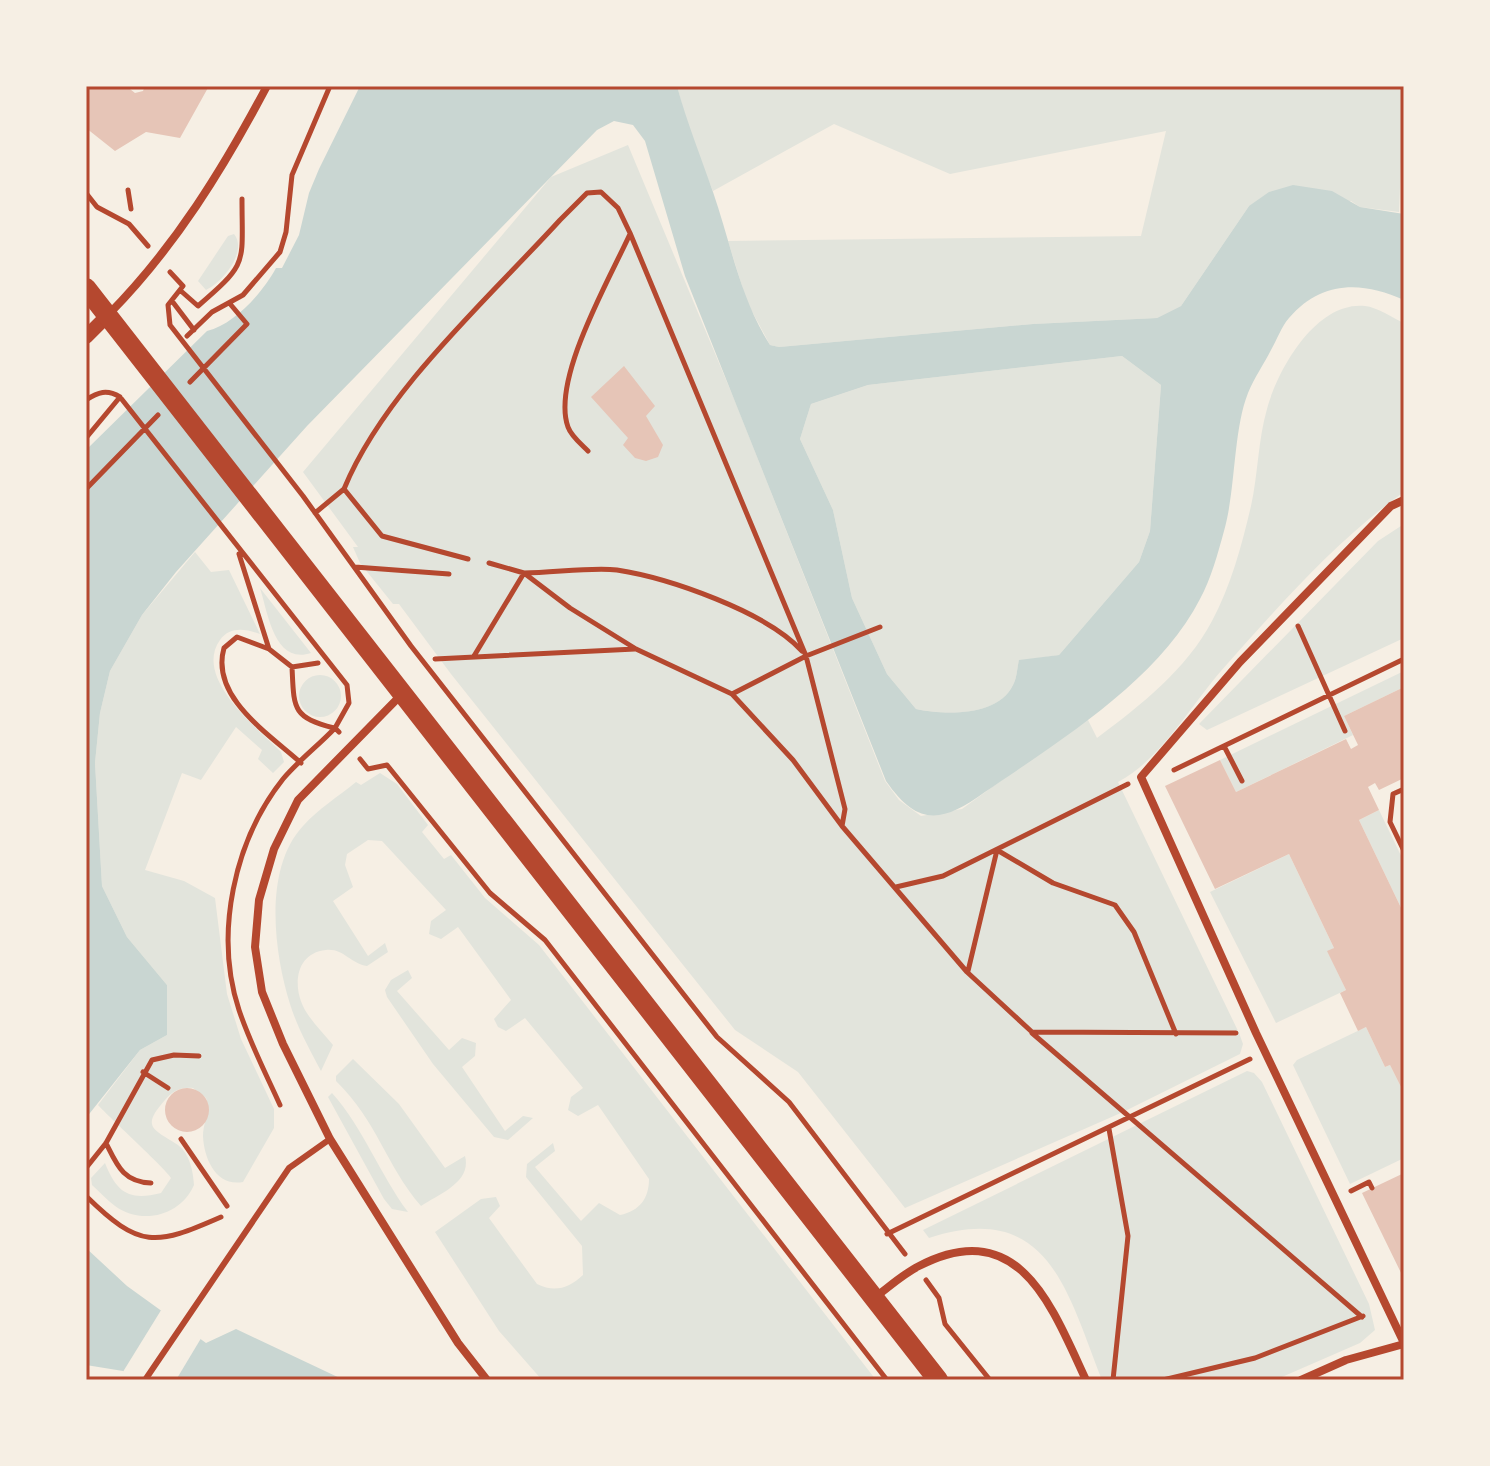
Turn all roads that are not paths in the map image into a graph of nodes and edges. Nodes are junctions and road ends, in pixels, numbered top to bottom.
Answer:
1 (267, 86) edge
2 (86, 288) edge
3 (107, 316) junction
4 (86, 337) edge
5 (1404, 500) edge
6 (403, 693) junction
7 (330, 1139) junction
8 (874, 1298) junction
9 (1404, 1344) edge
10 (145, 1380) edge
11 (487, 1380) edge
12 (938, 1380) edge
13 (1086, 1380) edge
14 (1301, 1380) edge

1 - 3 street
2 - 3 main road
3 - 4 street
3 - 6 main road
5 - 9 street
6 - 7 street
6 - 8 main road
7 - 10 lane
7 - 11 street
8 - 12 main road
8 - 13 street
9 - 14 street

